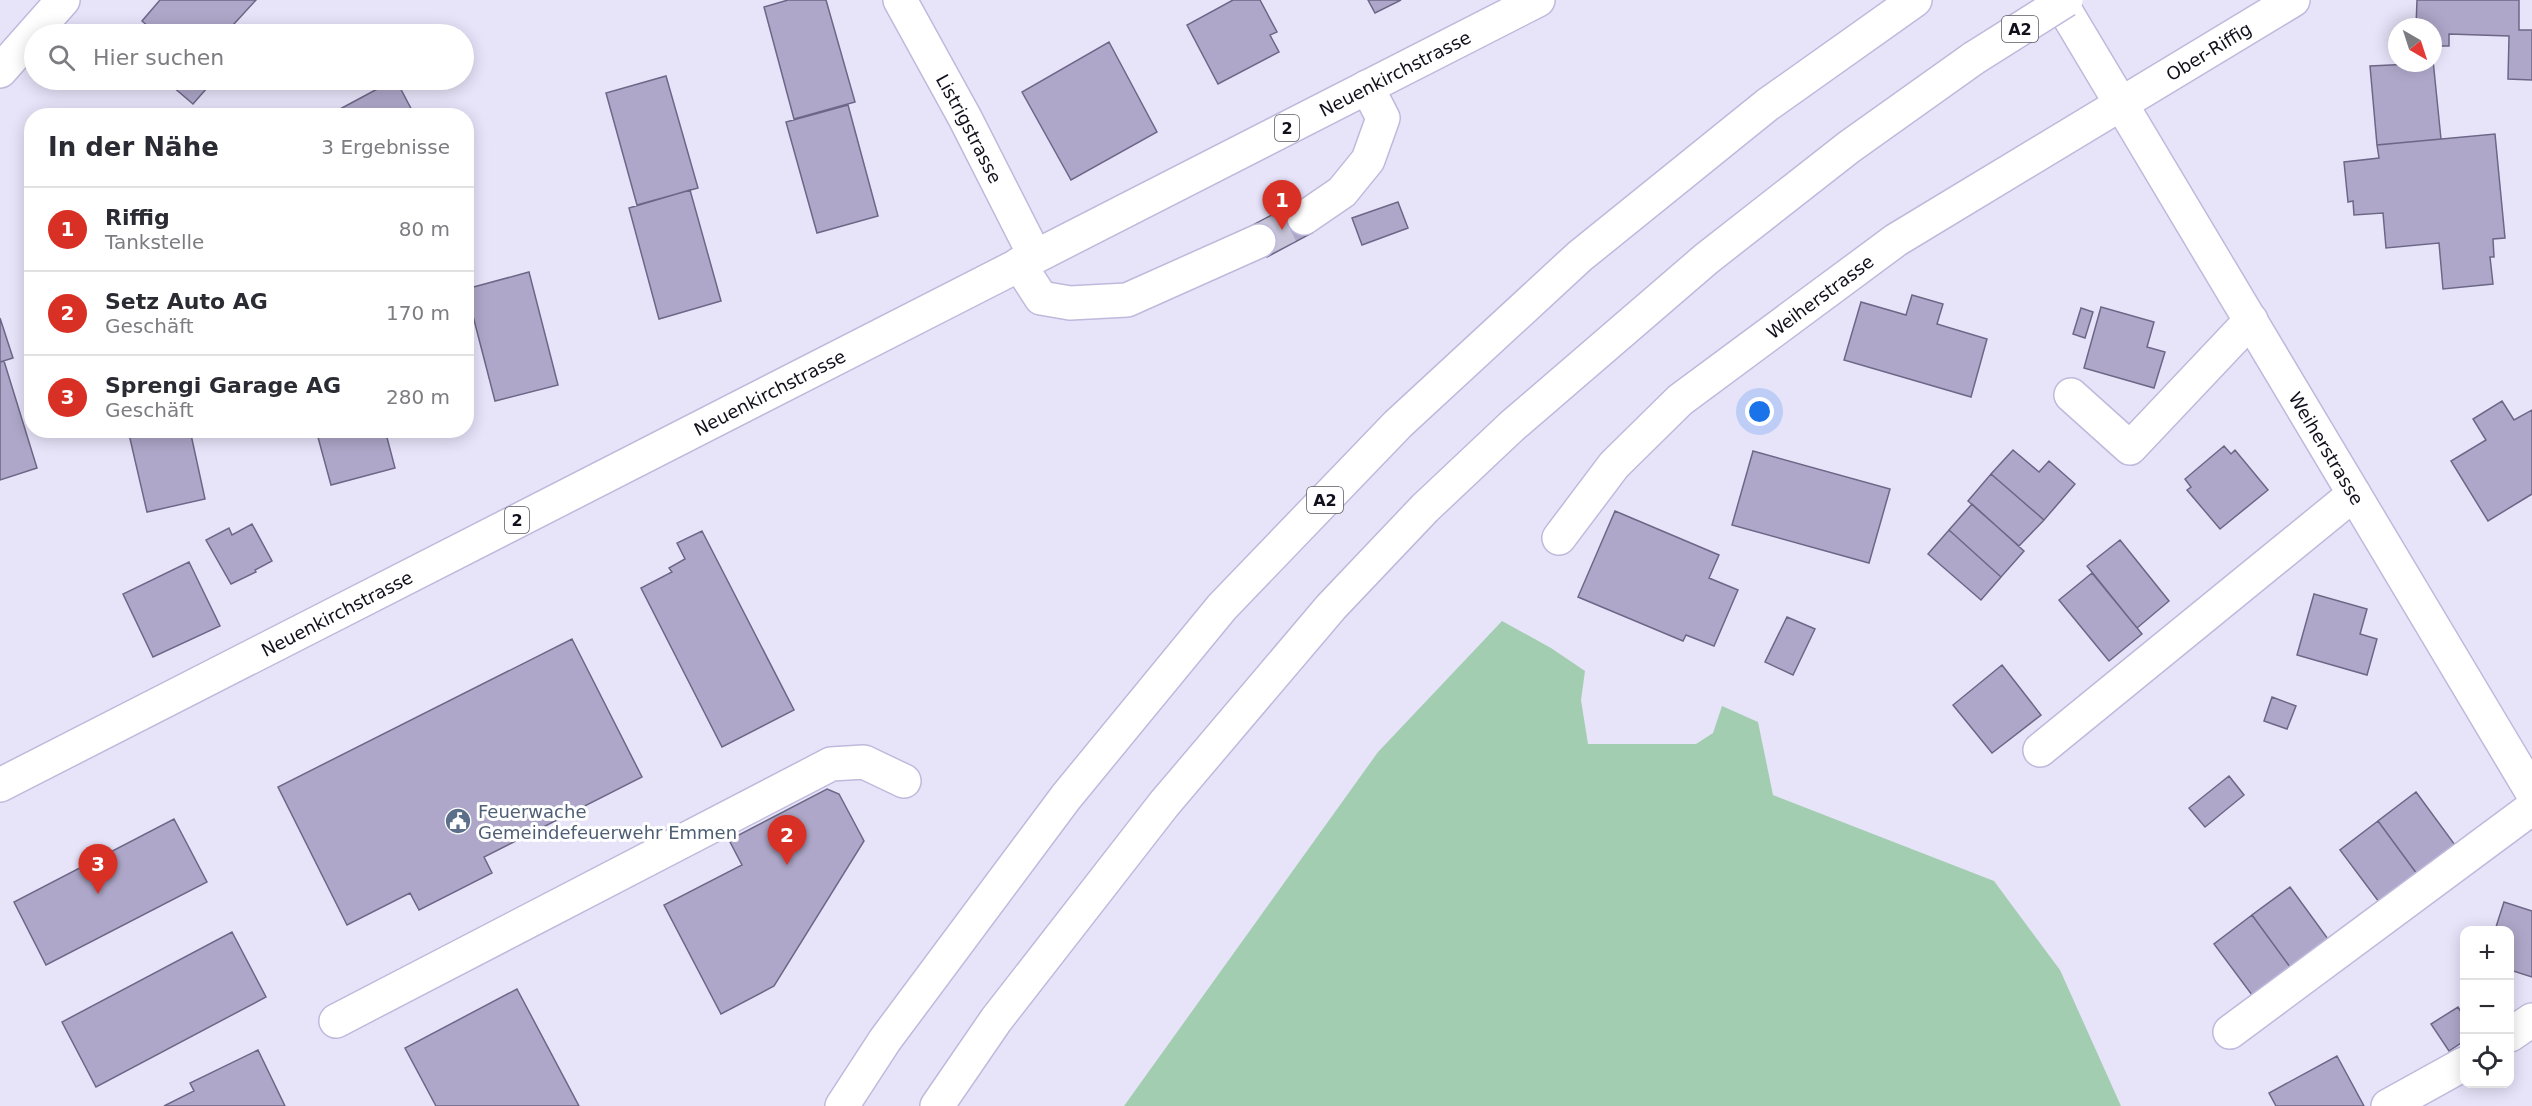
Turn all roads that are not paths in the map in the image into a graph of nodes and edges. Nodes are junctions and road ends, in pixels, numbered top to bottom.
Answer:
1 (63, 0) edge
2 (900, 0) edge
3 (1538, 0) edge
4 (1915, 0) edge
5 (2059, 0) edge
6 (2066, 0) edge
7 (2293, 0) edge
8 (42, 24) edge
9 (24, 44) edge
10 (0, 71) edge
11 (1367, 87) junction
12 (2122, 103) junction
13 (1304, 218) tunnel mouth
14 (1259, 241) tunnel mouth
15 (1027, 260) junction
16 (2251, 320) junction
17 (2072, 395) dead end
18 (2354, 494) junction
19 (1558, 538) dead end
20 (2040, 750) dead end
21 (904, 781) dead end
22 (0, 785) edge
23 (2532, 792) edge
24 (2532, 808) edge
25 (2532, 1020) edge
26 (336, 1021) dead end
27 (2230, 1032) dead end
28 (2511, 1034) edge
29 (2460, 1066) edge
30 (842, 1106) edge
31 (937, 1106) edge
32 (2388, 1106) edge

1 - 8 main road
2 - 15 main road, Listrigstrasse
3 - 11 main road, Neuenkirchstrasse / 2
4 - 30 main road, A2
5 - 12 main road, Weiherstrasse
6 - 31 main road, A2, bridge
7 - 12 main road, Ober-Riffig
9 - 10 main road
11 - 13 main road
11 - 15 main road, Neuenkirchstrasse / 2
12 - 16 main road, Weiherstrasse
12 - 19 main road, Weiherstrasse
14 - 15 main road, Listrigstrasse
15 - 22 main road, Neuenkirchstrasse / 2
16 - 17 main road
16 - 18 main road, Weiherstrasse
18 - 20 main road
18 - 23 main road, Weiherstrasse
21 - 26 main road
24 - 27 main road
25 - 28 main road
29 - 32 main road

